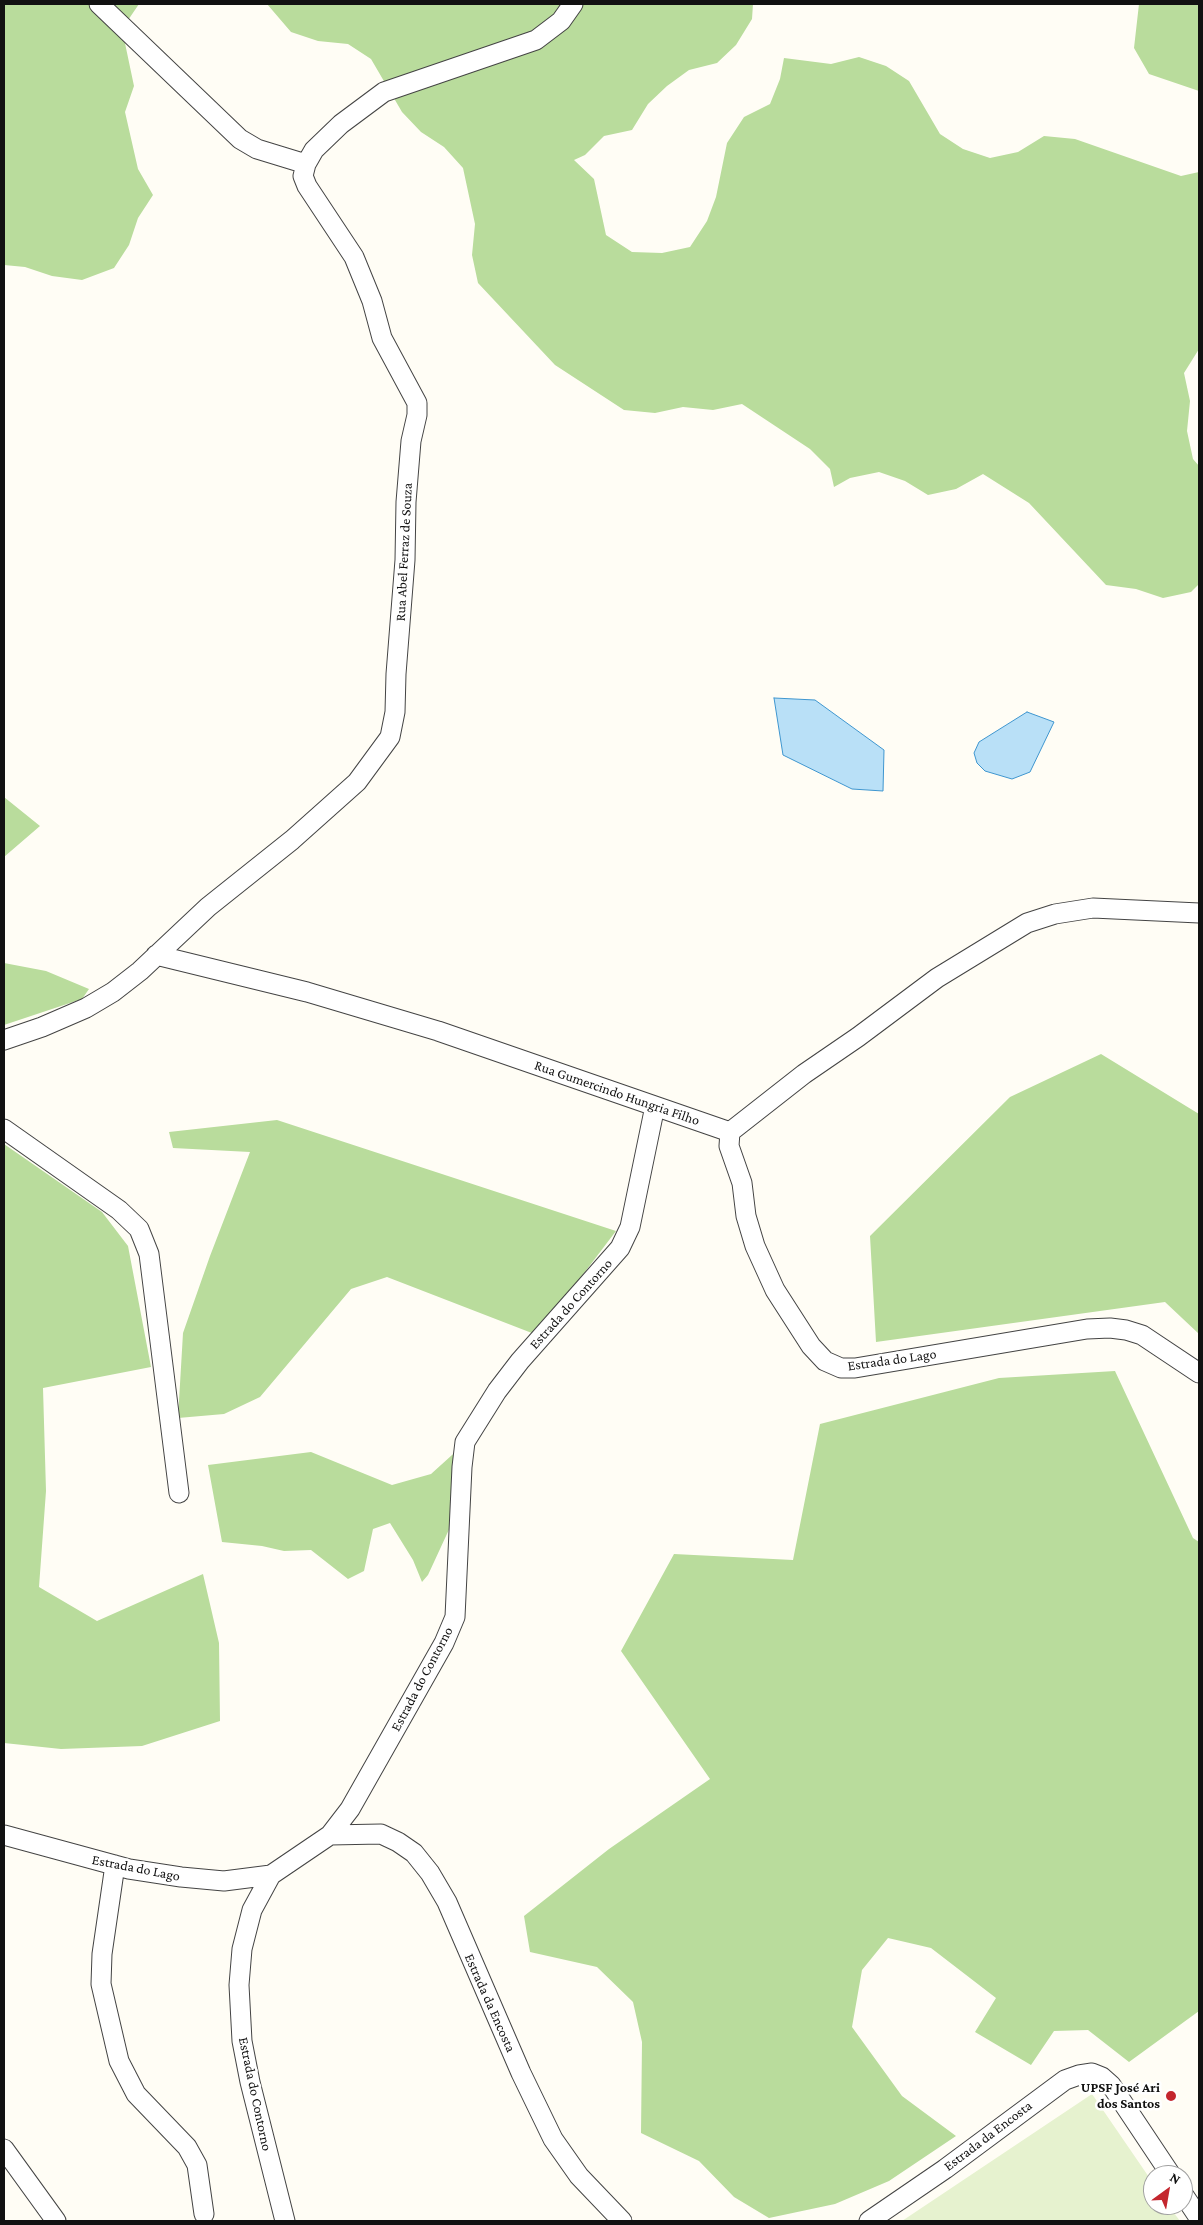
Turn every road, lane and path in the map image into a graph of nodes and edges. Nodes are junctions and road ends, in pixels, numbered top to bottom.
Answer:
1 (99, 4) edge
2 (573, 4) edge
3 (306, 164) junction
4 (1199, 913) edge
5 (156, 955) junction
6 (4, 1040) edge
7 (655, 1106) junction
8 (4, 1129) edge
9 (730, 1132) junction
10 (1199, 1373) edge
11 (179, 1493) dead end
12 (4, 1835) edge
13 (330, 1835) junction
14 (115, 1865) junction
15 (271, 1875) junction
16 (4, 2149) edge
17 (1164, 2165) edge
18 (204, 2214) dead end
19 (56, 2221) edge
20 (286, 2221) edge
21 (622, 2221) edge
22 (869, 2221) edge

1 - 3 street
2 - 3 street
3 - 5 street, Rua Abel Ferraz de Souza
4 - 9 street
5 - 6 street
5 - 7 street, Rua Gumercindo Hungria Filho
7 - 9 street, Rua Gumercindo Hungria Filho
7 - 13 street, Estrada do Contorno
8 - 11 street
9 - 10 street, Estrada do Lago
12 - 14 street, Estrada do Lago
13 - 15 street, Estrada do Contorno
13 - 21 street, Estrada da Encosta
14 - 15 street, Estrada do Lago
14 - 18 street
15 - 20 street, Estrada do Contorno
16 - 19 street
17 - 22 street, Estrada da Encosta

